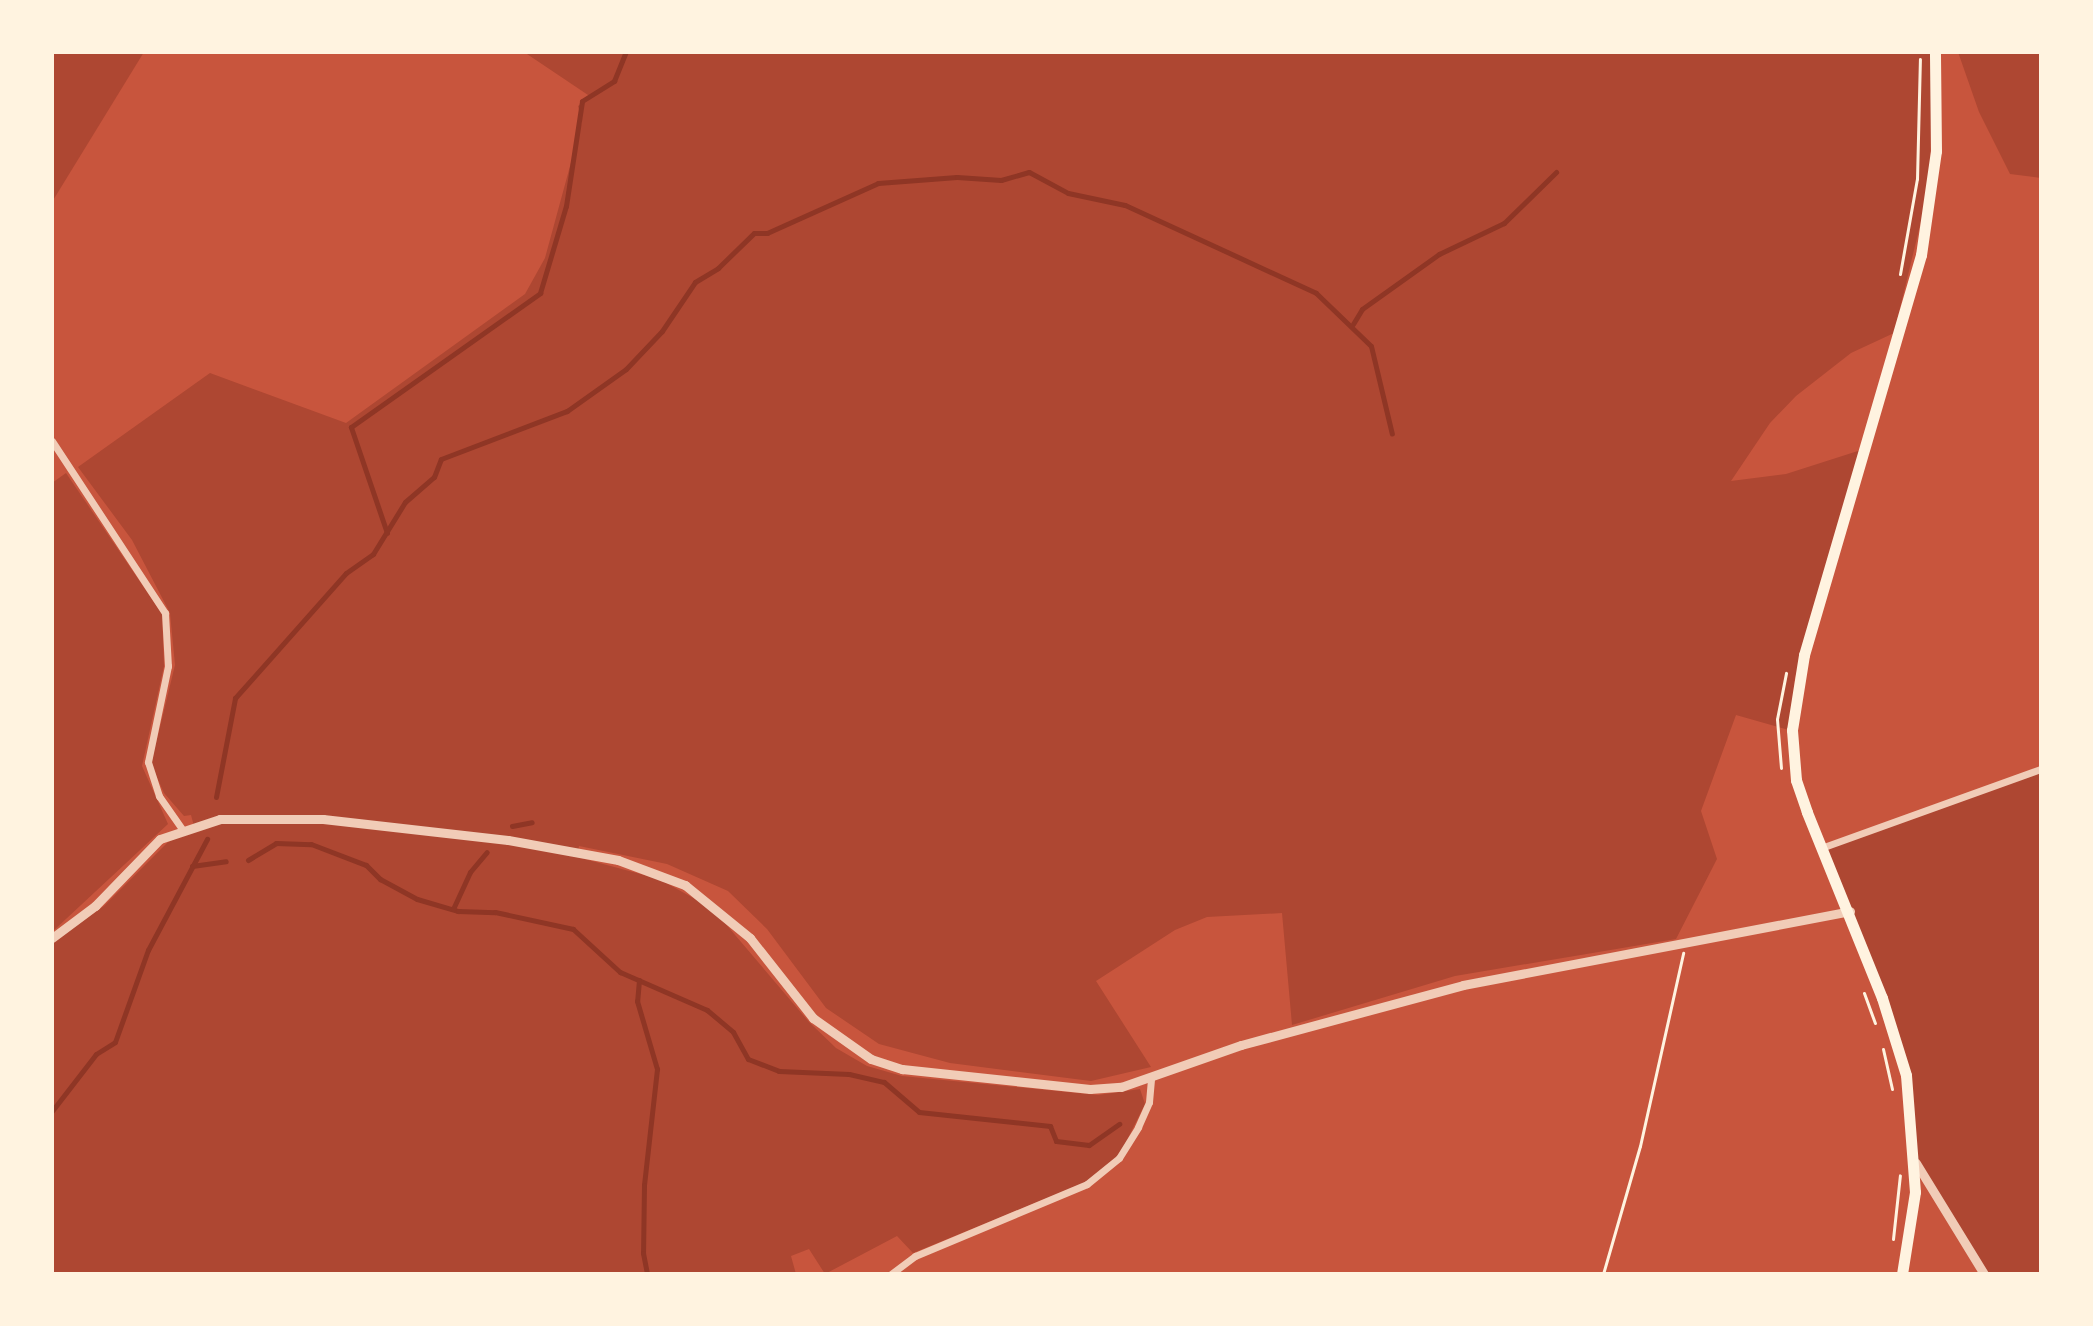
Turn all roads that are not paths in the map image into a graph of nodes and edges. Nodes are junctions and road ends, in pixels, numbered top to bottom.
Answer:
1 (1935, 52) edge
2 (52, 441) edge
3 (2041, 769) edge
4 (181, 828) junction
5 (1821, 848) junction
6 (1850, 911) junction
7 (52, 938) edge
8 (1151, 1078) junction
9 (1916, 1163) junction
10 (891, 1274) edge
11 (1902, 1274) edge
12 (1984, 1274) edge

1 - 5 main road
2 - 4 street
3 - 5 street
4 - 7 street
4 - 8 street
5 - 6 main road
6 - 8 street
6 - 9 main road
8 - 10 street
9 - 11 main road
9 - 12 street

